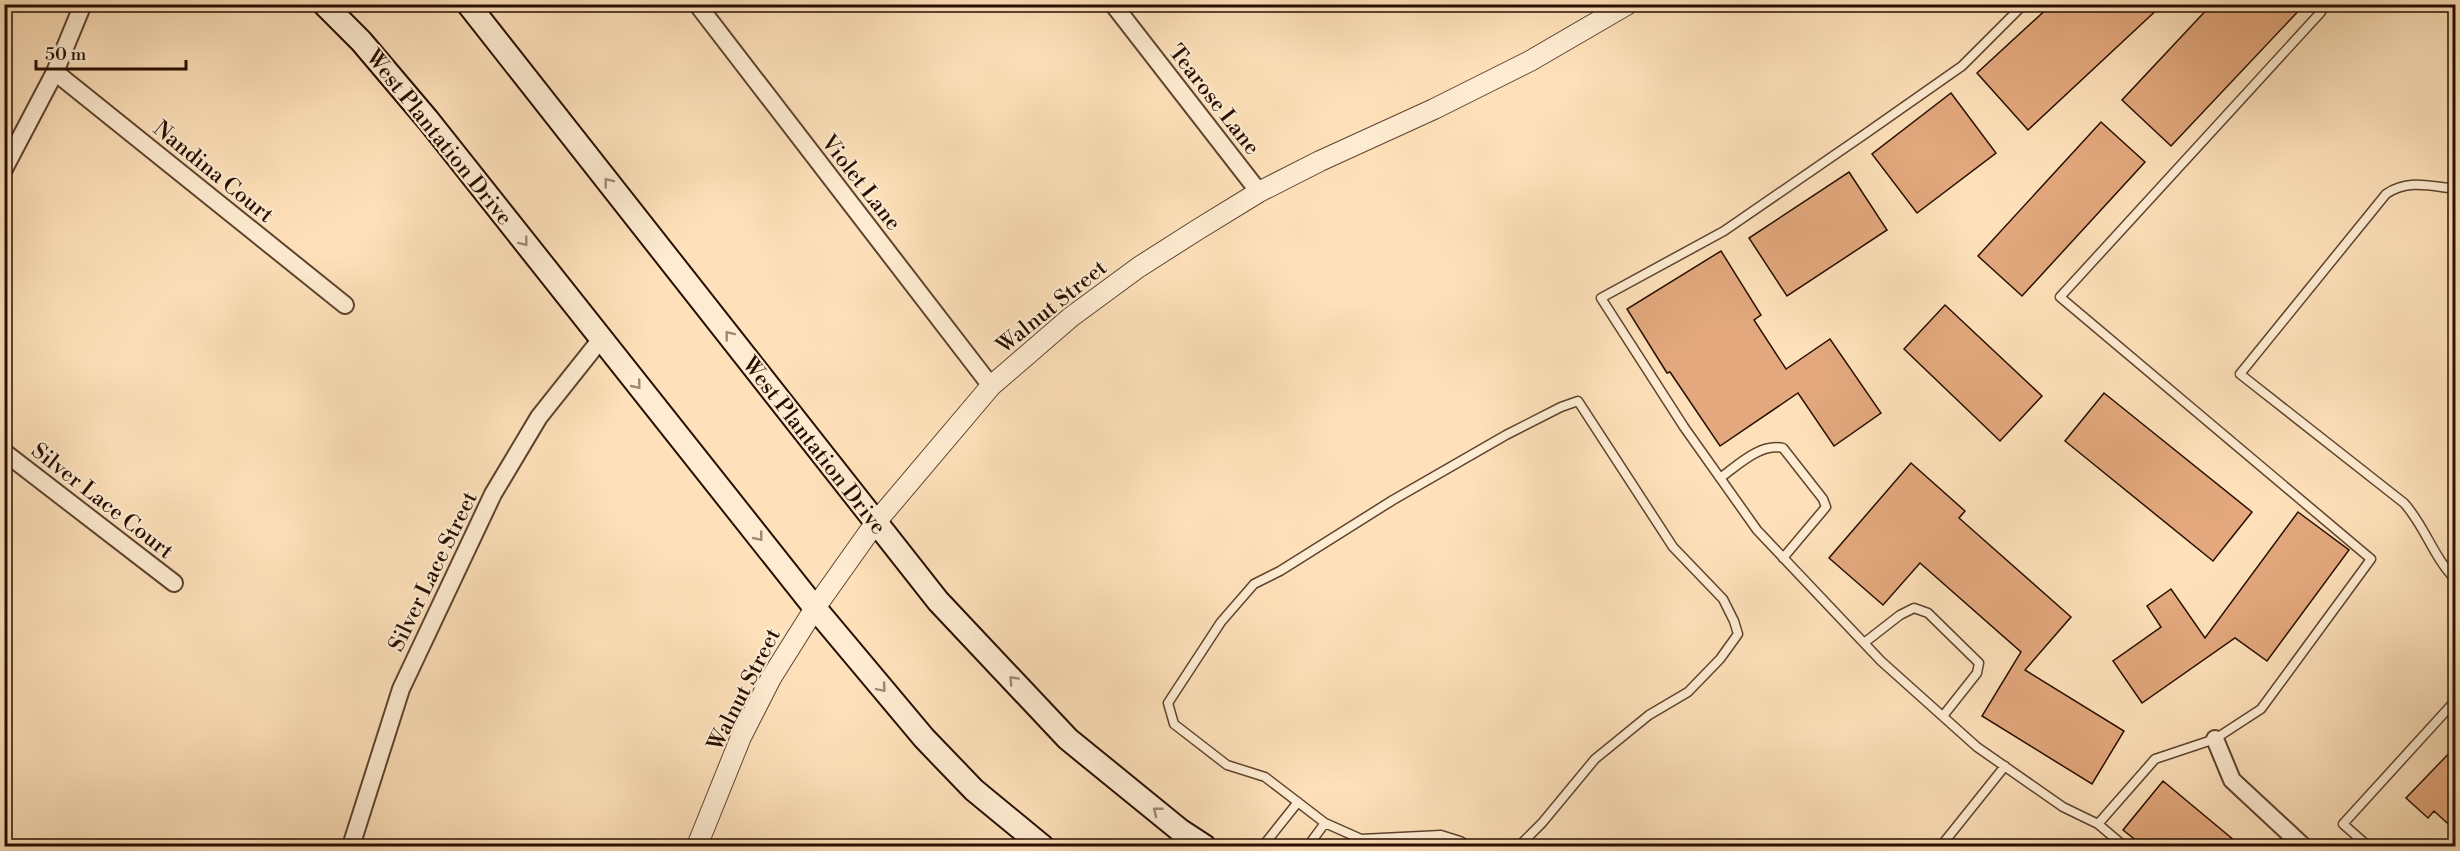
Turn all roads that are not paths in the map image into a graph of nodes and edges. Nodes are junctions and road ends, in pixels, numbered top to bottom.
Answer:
1 (83, 4) edge
2 (324, 4) edge
3 (468, 4) edge
4 (697, 4) edge
5 (1113, 4) edge
6 (1628, 4) edge
7 (2024, 4) edge
8 (2319, 4) edge
9 (55, 72) junction
10 (4, 168) edge
11 (2456, 189) edge
12 (1260, 192) junction
13 (345, 305) dead end
14 (601, 339) junction
15 (991, 386) junction
16 (4, 452) edge
17 (1720, 478) junction
18 (876, 522) junction
19 (1783, 558) junction
20 (2456, 580) edge
21 (174, 584) dead end
22 (815, 608) junction
23 (1864, 643) junction
24 (2456, 700) edge
25 (1943, 716) junction
26 (2215, 739) junction
27 (2005, 766) junction
28 (1298, 801) junction
29 (1325, 823) junction
30 (2098, 824) junction
31 (351, 846) edge
32 (697, 846) edge
33 (1042, 846) edge
34 (1204, 846) edge
35 (1263, 846) edge
36 (1308, 846) edge
37 (1468, 846) edge
38 (1518, 846) edge
39 (1941, 846) edge
40 (2124, 846) edge
41 (2303, 846) edge
42 (2367, 846) edge

1 - 9 street
2 -> 14 main road, West Plantation Drive
18 -> 3 main road, West Plantation Drive
4 - 15 street, Violet Lane
5 - 12 street, Tearose Lane
6 - 12 street, Walnut Street
7 - 17 lane
8 - 26 lane
9 - 10 street
9 - 13 street, Nandina Court
11 - 20 lane
12 - 15 street, Walnut Street
14 -> 22 main road, West Plantation Drive
14 - 31 street, Silver Lace Street
15 - 18 street, Walnut Street
16 - 21 street, Silver Lace Court
17 - 19 lane
17 - 19 lane
18 - 22 street, Walnut Street
34 -> 18 main road, West Plantation Drive
19 - 23 lane
22 - 32 street, Walnut Street
22 -> 33 main road, West Plantation Drive
23 - 25 lane
23 - 25 lane
24 - 42 lane
25 - 27 lane
26 - 30 lane
26 - 41 street
27 - 30 lane
27 - 39 lane
28 - 29 lane
28 - 35 lane
28 - 38 lane
29 - 36 lane
29 - 37 lane
30 - 40 lane

